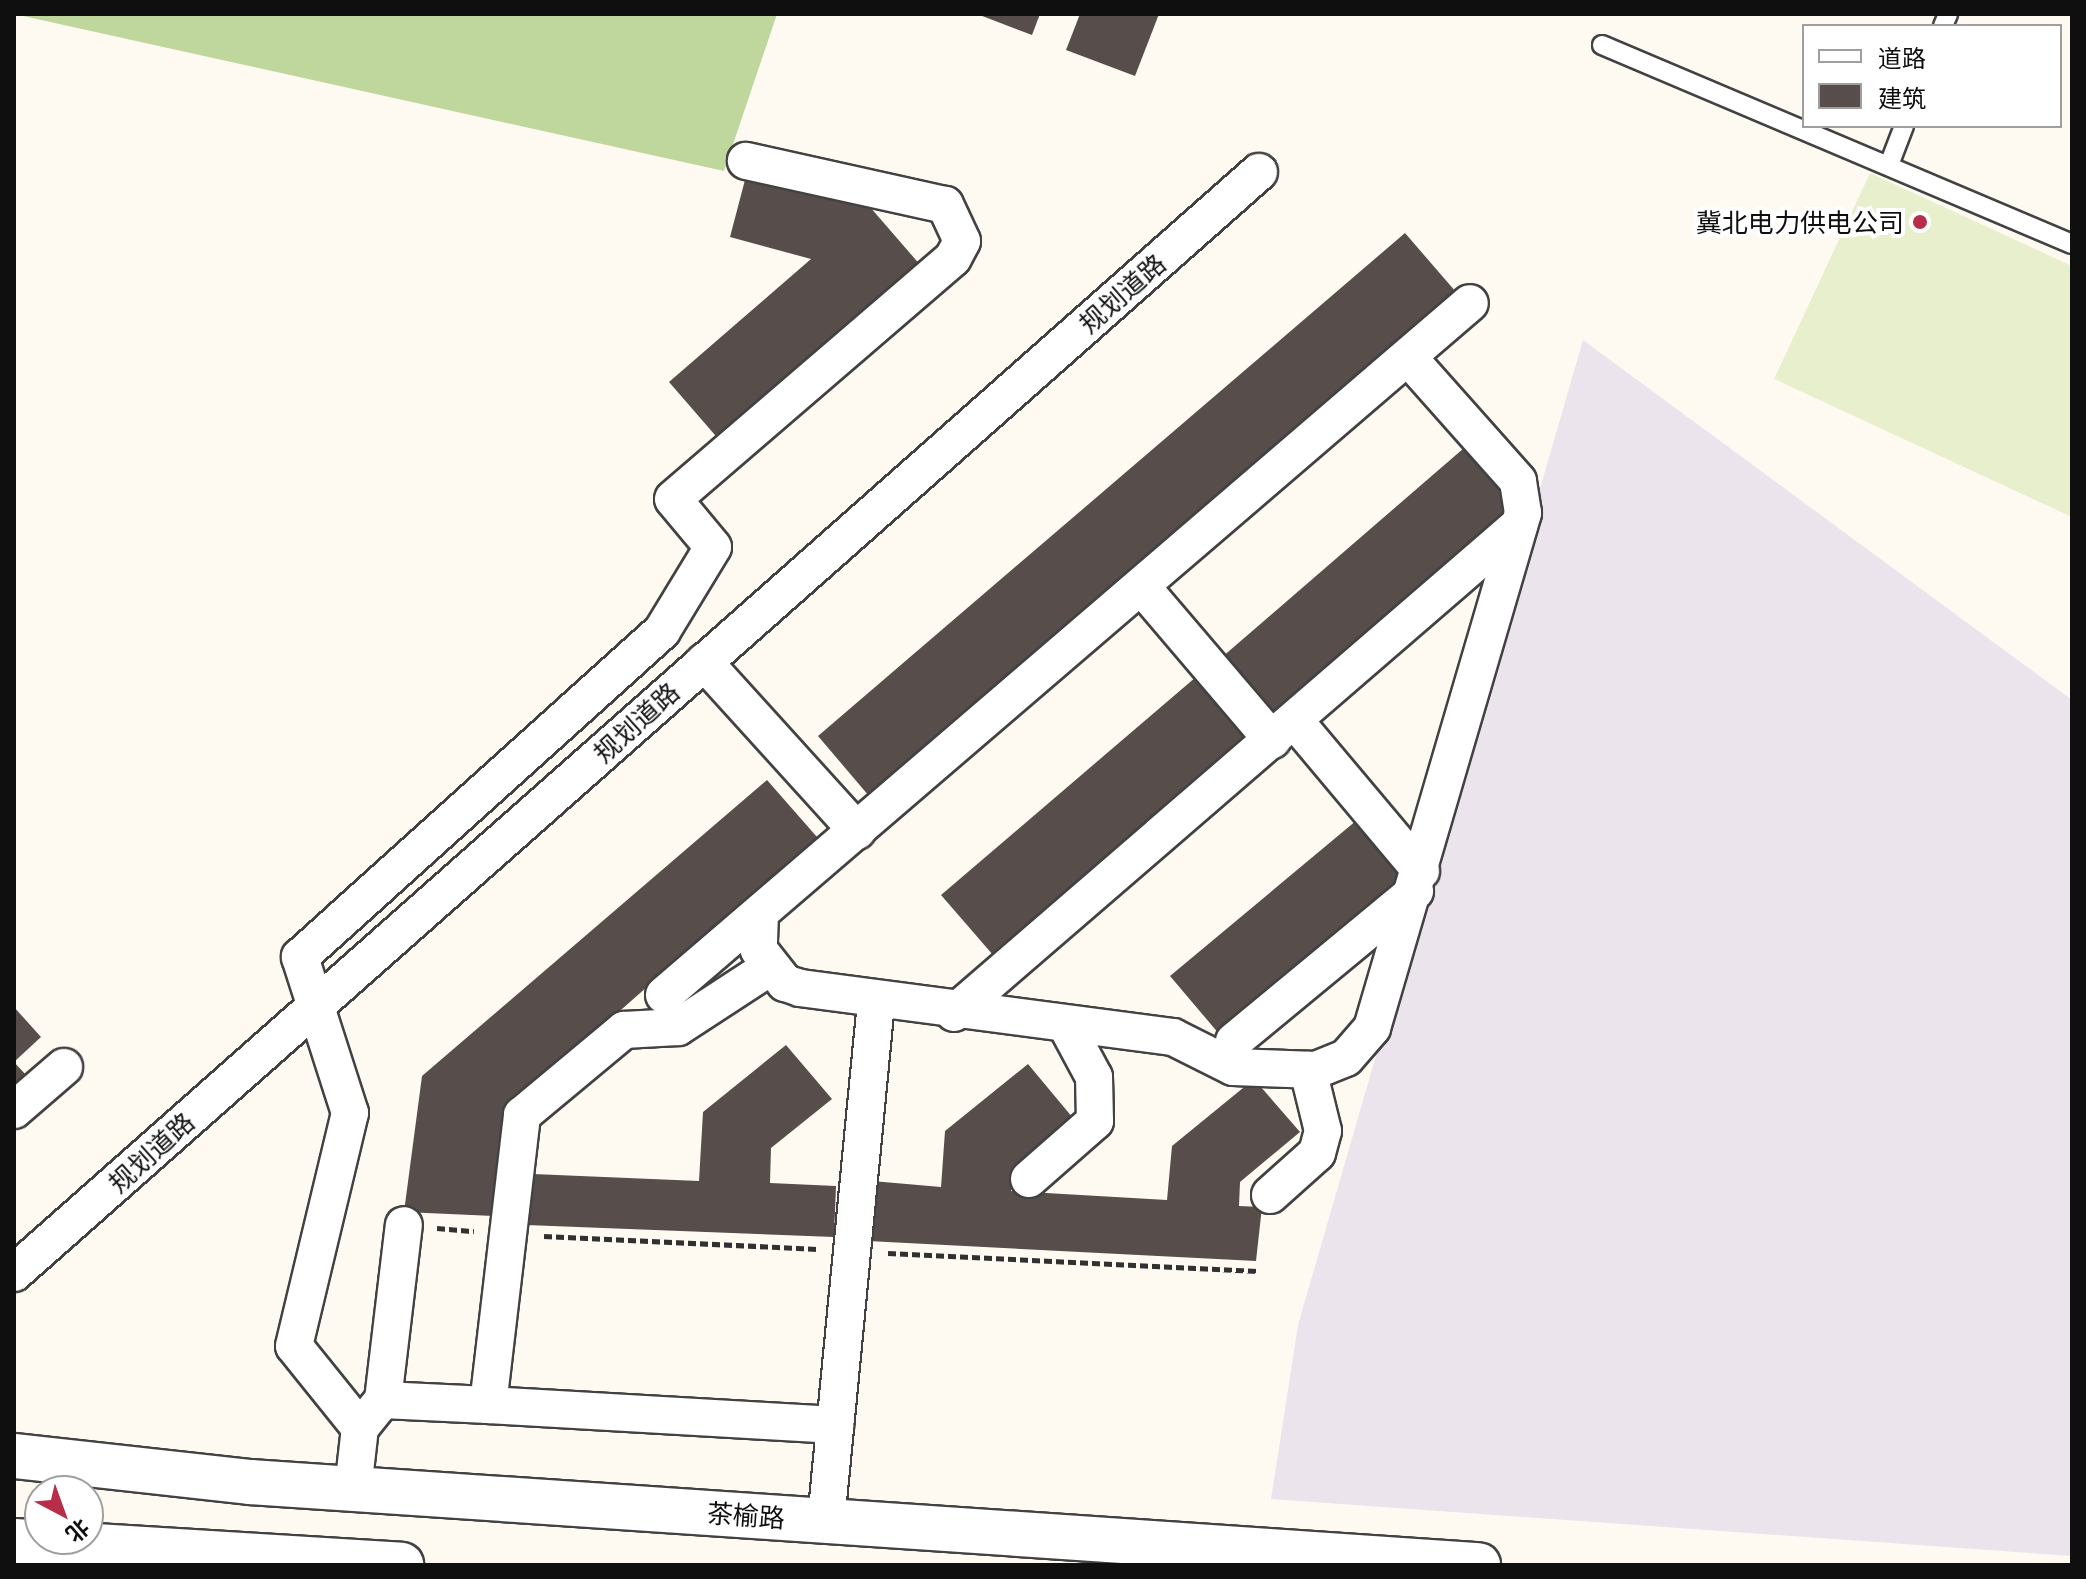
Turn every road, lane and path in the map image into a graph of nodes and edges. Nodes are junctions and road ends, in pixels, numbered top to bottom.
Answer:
1 (1602, 45) dead end
2 (1903, 128) edge
3 (746, 161) dead end
4 (1889, 165) junction
5 (1259, 172) dead end
6 (2072, 244) edge
7 (1470, 303) dead end
8 (1408, 357) junction
9 (1519, 525) junction
10 (1142, 587) junction
11 (704, 662) junction
12 (1283, 730) junction
13 (857, 831) junction
14 (1418, 881) junction
15 (760, 913) junction
16 (770, 967) junction
17 (664, 995) dead end
18 (876, 1003) junction
19 (315, 1007) junction
20 (954, 1013) junction
21 (1066, 1025) junction
22 (1234, 1041) dead end
23 (64, 1067) dead end
24 (1308, 1070) junction
25 (14, 1110) edge
26 (1029, 1179) dead end
27 (1270, 1195) dead end
28 (404, 1225) joint
29 (510, 1234) junction
30 (851, 1251) junction
31 (1258, 1271) dead end
32 (14, 1273) edge
33 (383, 1400) junction
34 (488, 1405) junction
35 (835, 1425) junction
36 (360, 1428) junction
37 (14, 1456) edge
38 (353, 1489) junction
39 (826, 1521) junction
40 (14, 1541) edge
41 (401, 1565) edge
42 (1478, 1565) edge

1 - 4 lane
2 - 4 lane
3 - 19 street
4 - 6 lane
5 - 11 street, 规划道路
7 - 8 street
8 - 9 street
8 - 10 street
9 - 12 street
9 - 14 street
10 - 12 street
10 - 13 street
11 - 13 street
11 - 19 street, 规划道路
12 - 14 street
12 - 20 street
13 - 15 street
14 - 22 street
14 - 24 street
15 - 16 street
15 - 17 street
16 - 18 street
16 - 29 street
18 - 20 street
18 - 30 street
19 - 32 street, 规划道路
19 - 36 street
20 - 21 street
21 - 24 street
21 - 26 street
23 - 25 street
24 - 27 street
28 - 29 path
28 - 33 street
29 - 30 path
29 - 34 street
30 - 31 path
30 - 35 street
33 - 34 street
33 - 36 street
34 - 35 street
35 - 39 street
36 - 38 street
37 - 38 street, 茶榆路
38 - 39 street, 茶榆路
39 - 42 street, 茶榆路
40 - 41 street

